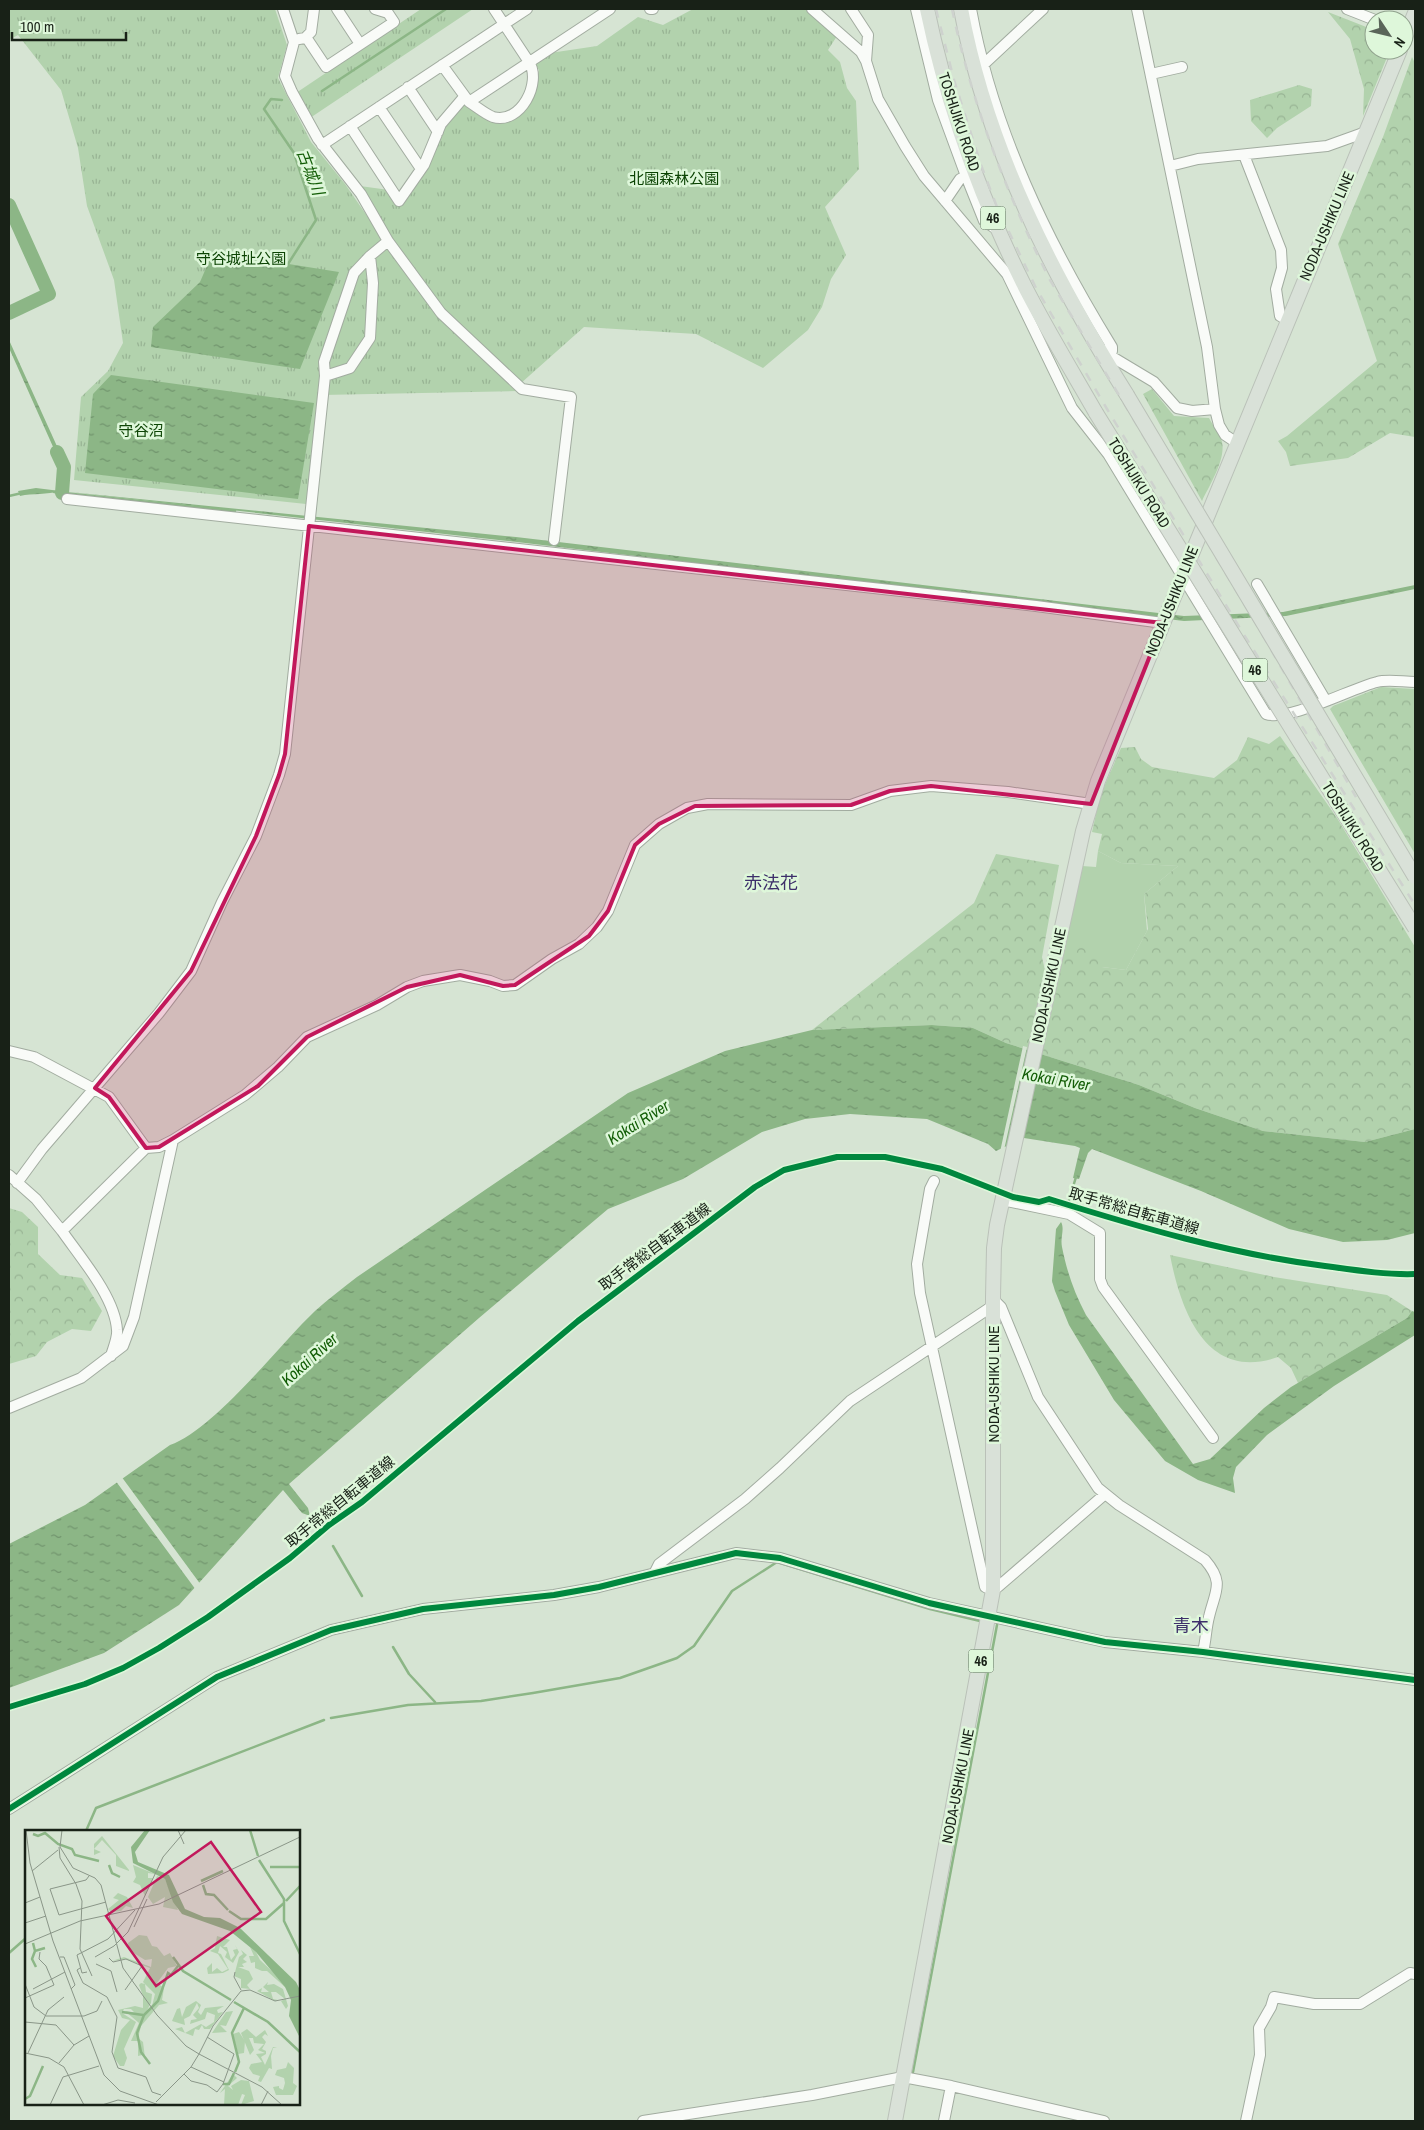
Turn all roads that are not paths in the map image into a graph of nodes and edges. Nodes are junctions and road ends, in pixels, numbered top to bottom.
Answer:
1 (283, 9) edge
2 (314, 9) edge
3 (337, 9) edge
4 (375, 9) edge
5 (494, 9) edge
6 (527, 9) edge
7 (610, 9) edge
8 (812, 9) edge
9 (851, 9) edge
10 (916, 9) edge
11 (926, 9) edge
12 (961, 9) edge
13 (971, 9) edge
14 (1043, 9) edge
15 (1137, 9) edge
16 (1347, 9) edge
17 (1364, 15) edge
18 (504, 24) junction
19 (306, 37) junction
20 (293, 40) junction
21 (360, 44) junction
22 (1396, 60) edge
23 (866, 61) junction
24 (529, 62) junction
25 (984, 64) junction
26 (442, 65) junction
27 (1182, 67) dead end
28 (1150, 74) junction
29 (408, 88) junction
30 (466, 100) junction
31 (380, 106) junction
32 (350, 126) junction
33 (438, 132) junction
34 (1366, 132) junction
35 (322, 145) junction
36 (1244, 155) junction
37 (1170, 166) junction
38 (421, 169) junction
39 (966, 176) junction
40 (945, 201) junction
41 (998, 230) junction
42 (388, 241) junction
43 (370, 256) junction
44 (1069, 286) junction
45 (1288, 320) junction
46 (1108, 358) junction
47 (1139, 372) junction
48 (325, 376) junction
49 (1124, 391) junction
50 (1214, 409) junction
51 (1237, 443) junction
52 (67, 499) dead end
53 (309, 526) junction
54 (554, 540) dead end
55 (1182, 577) junction
56 (1257, 584) dead end
57 (1163, 623) junction
58 (1415, 682) edge
59 (1326, 701) junction
60 (1091, 804) junction
61 (1415, 877) edge
62 (1415, 928) edge
63 (9, 1051) edge
64 (95, 1088) junction
65 (173, 1140) junction
66 (146, 1148) junction
67 (9, 1176) edge
68 (934, 1181) dead end
69 (17, 1183) junction
70 (1003, 1196) junction
71 (62, 1231) junction
72 (993, 1305) junction
73 (934, 1345) junction
74 (111, 1356) junction
75 (9, 1408) edge
76 (1213, 1438) dead end
77 (1104, 1495) junction
78 (655, 1572) junction
79 (993, 1590) junction
80 (989, 1616) junction
81 (1203, 1652) junction
82 (1415, 1680) edge
83 (9, 1809) edge
84 (1415, 1974) edge
85 (903, 2077) junction
86 (951, 2086) junction
87 (643, 2121) edge
88 (895, 2121) edge
89 (944, 2121) edge
90 (1104, 2121) edge
91 (1246, 2121) edge

1 - 20 street
2 - 19 street
3 - 21 street
4 - 21 street
5 - 18 street
6 - 18 street
7 - 24 street
8 - 23 street
9 - 23 street
10 - 39 street
11 - 41 main road, TOSHIJIKU ROAD / 46
12 - 44 main road, TOSHIJIKU ROAD / 46
13 - 25 street
14 - 25 street
15 - 28 street
16 - 17 street
18 - 24 street
18 - 26 street
19 - 20 street
19 - 21 street
20 - 35 street
22 - 34 main road, NODA-USHIKU LINE / 46
23 - 40 street
24 - 30 street
24 - 30 street
25 - 44 street
26 - 29 street
26 - 30 street
27 - 28 street
28 - 37 street
29 - 31 street
29 - 33 street
30 - 33 street
31 - 32 street
31 - 38 street
32 - 35 street
32 - 38 street
33 - 38 street
34 - 36 street
34 - 45 main road, NODA-USHIKU LINE / 46
35 - 42 street
36 - 37 street
36 - 45 street
37 - 50 street
39 - 40 street
39 - 41 street
40 - 55 street
41 - 62 main road, TOSHIJIKU ROAD / 46, bridge
42 - 43 street
42 - 54 street
43 - 48 street
43 - 48 street
44 - 46 main road, TOSHIJIKU ROAD / 46
44 - 46 street
45 - 51 main road, NODA-USHIKU LINE / 46
46 - 47 street
46 - 49 main road, TOSHIJIKU ROAD / 46
47 - 49 street
47 - 50 street
48 - 53 street
49 - 61 main road, TOSHIJIKU ROAD / 46, bridge
50 - 51 street
51 - 55 main road, NODA-USHIKU LINE / 46
52 - 53 street
53 - 57 street
53 - 64 street
55 - 57 main road, NODA-USHIKU LINE / 46
55 - 59 street
56 - 59 street
57 - 60 main road, NODA-USHIKU LINE / 46
58 - 59 street
60 - 65 street
60 - 70 main road, NODA-USHIKU LINE / 46
63 - 64 street
64 - 66 street
64 - 69 street
65 - 66 street
65 - 74 street
66 - 71 street
67 - 69 street
68 - 73 street
69 - 71 street
70 - 72 main road, NODA-USHIKU LINE / 46
70 - 76 street
71 - 74 street
72 - 73 street
72 - 77 street
72 - 79 main road, NODA-USHIKU LINE / 46
73 - 78 street
73 - 79 street
74 - 75 street
77 - 79 street
77 - 81 street
78 - 80 street
78 - 83 street
79 - 80 main road, NODA-USHIKU LINE / 46
80 - 81 street
80 - 85 main road, NODA-USHIKU LINE / 46
81 - 82 street
84 - 91 street
85 - 86 street
85 - 87 street
85 - 88 main road, NODA-USHIKU LINE / 46
86 - 89 street
86 - 90 street

